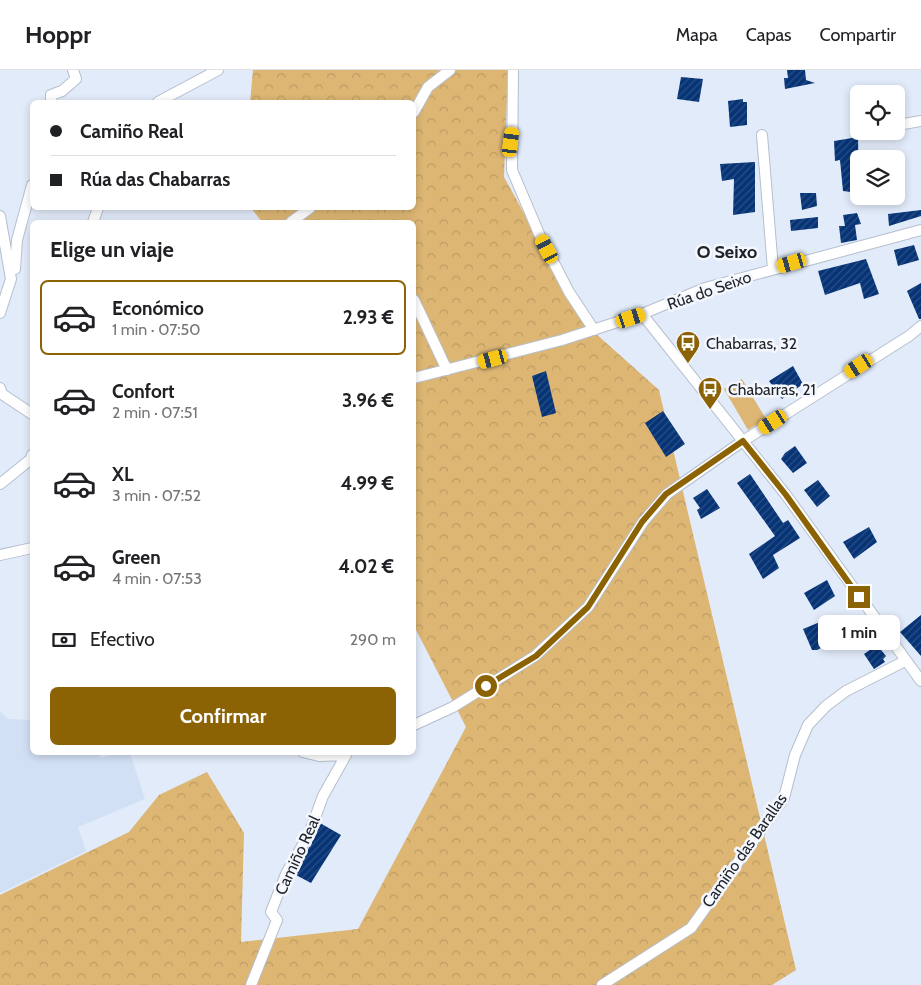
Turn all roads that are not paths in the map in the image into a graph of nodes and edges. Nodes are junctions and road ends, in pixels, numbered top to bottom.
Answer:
1 (74, 70) edge
2 (218, 70) edge
3 (450, 70) edge
4 (513, 70) edge
5 (51, 100) edge
6 (162, 100) edge
7 (416, 108) edge
8 (921, 121) edge
9 (905, 123) edge
10 (762, 135) dead end
11 (30, 193) edge
12 (307, 210) edge
13 (0, 216) edge
14 (294, 220) edge
15 (921, 230) edge
16 (773, 269) junction
17 (12, 279) junction
18 (416, 304) edge
19 (0, 313) edge
20 (642, 314) junction
21 (921, 326) edge
22 (594, 330) junction
23 (446, 370) junction
24 (416, 378) edge
25 (0, 388) edge
26 (30, 413) edge
27 (743, 441) junction
28 (30, 459) edge
29 (0, 484) edge
30 (30, 548) edge
31 (0, 555) edge
32 (905, 661) junction
33 (921, 681) edge
34 (416, 724) edge
35 (315, 755) edge
36 (334, 755) edge
37 (348, 755) edge
38 (251, 985) edge
39 (602, 985) edge

1 - 5 street
2 - 6 street
3 - 7 street
4 - 22 street
8 - 9 street
10 - 16 street, Rúa do Seixo
11 - 17 street
12 - 14 street
13 - 17 street
15 - 16 street, Rúa do Seixo
16 - 20 street, Rúa do Seixo
17 - 19 street
18 - 23 street
20 - 22 street, Rúa do Seixo
20 - 27 street
21 - 27 street
22 - 23 street, Rúa do Seixo
23 - 24 street, Rúa do Seixo
25 - 26 street
27 - 32 street
27 - 34 street
28 - 29 street
30 - 31 street
32 - 33 street
32 - 39 street, Camiño das Barallas
35 - 36 street, Camiño Real
37 - 38 street, Camiño Real

